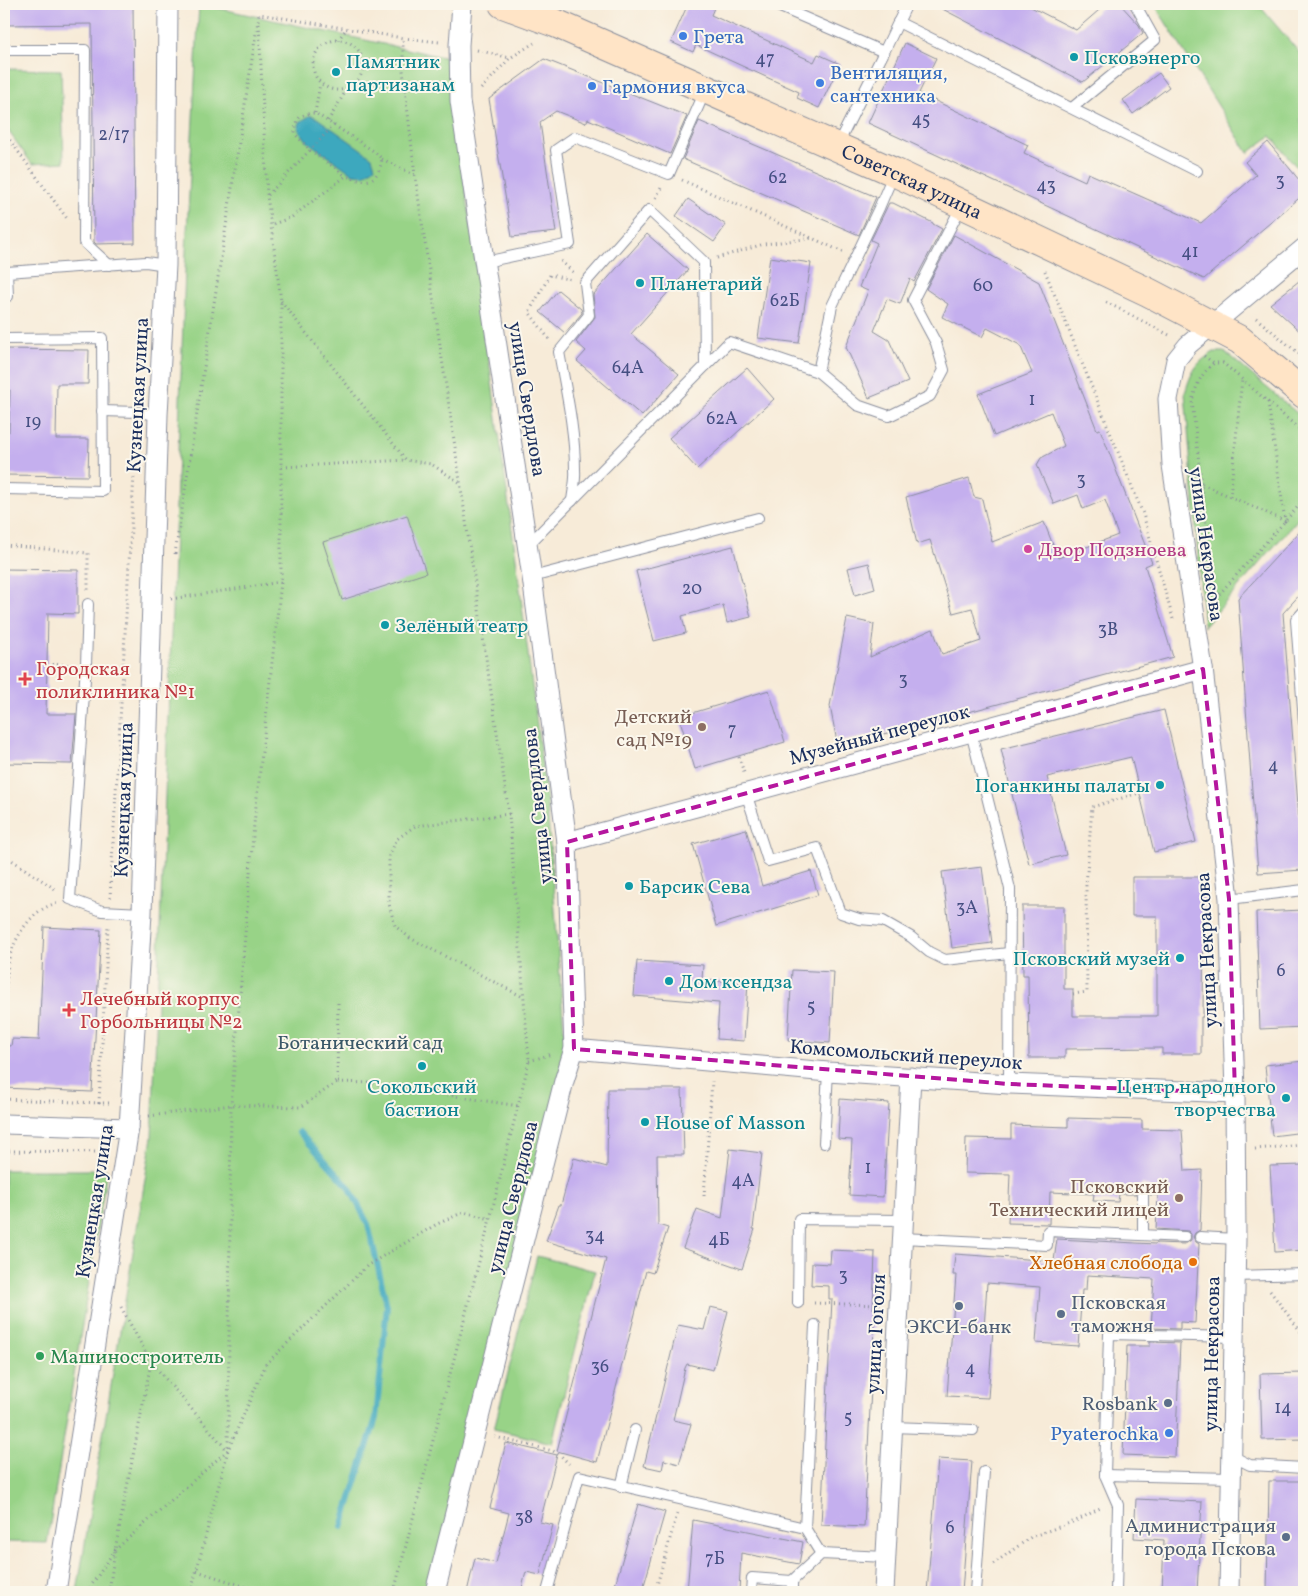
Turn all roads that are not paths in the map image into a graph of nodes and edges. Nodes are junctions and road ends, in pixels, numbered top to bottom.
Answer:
1 (168, 4) edge
2 (462, 4) edge
3 (502, 4) edge
4 (773, 4) edge
5 (907, 4) edge
6 (1135, 4) edge
7 (898, 22) junction
8 (4, 50) edge
9 (884, 52) junction
10 (706, 90) junction
11 (1072, 108) junction
12 (837, 147) junction
13 (1197, 171) dead end
14 (894, 172) junction
15 (963, 205) junction
16 (1304, 248) edge
17 (485, 262) junction
18 (166, 265) junction
19 (109, 266) junction
20 (5, 272) edge
21 (4, 297) edge
22 (1212, 326) junction
23 (4, 338) edge
24 (704, 366) junction
25 (818, 372) junction
26 (1304, 394) edge
27 (102, 411) junction
28 (158, 415) junction
29 (4, 489) edge
30 (572, 501) junction
31 (758, 518) dead end
32 (528, 546) junction
33 (532, 576) junction
34 (88, 604) road end
35 (1304, 611) edge
36 (1203, 668) junction
37 (1304, 722) edge
38 (971, 732) junction
39 (746, 786) junction
40 (566, 842) junction
41 (1304, 890) edge
42 (1229, 899) junction
43 (142, 913) junction
44 (1009, 953) junction
45 (574, 1048) junction
46 (828, 1072) junction
47 (911, 1077) junction
48 (1009, 1084) junction
49 (1235, 1093) junction
50 (4, 1124) edge
51 (129, 1128) junction
52 (824, 1143) dead end
53 (1144, 1191) dead end
54 (902, 1229) junction
55 (1143, 1235) junction
56 (1185, 1237) dead end
57 (1200, 1237) dead end
58 (1236, 1239) junction
59 (1304, 1274) edge
60 (1235, 1276) junction
61 (798, 1302) road end
62 (815, 1325) dead end
63 (1234, 1337) junction
64 (893, 1427) junction
65 (635, 1430) dead end
66 (972, 1430) dead end
67 (1232, 1456) junction
68 (1304, 1468) edge
69 (984, 1472) dead end
70 (1106, 1475) junction
71 (1232, 1478) junction
72 (621, 1487) junction
73 (805, 1528) junction
74 (821, 1554) junction
75 (886, 1557) junction
76 (792, 1581) junction
77 (56, 1592) edge
78 (435, 1592) edge
79 (547, 1592) edge
80 (751, 1592) edge
81 (792, 1592) edge
82 (884, 1592) edge
83 (975, 1592) edge
84 (1116, 1592) edge
85 (1229, 1592) edge

1 - 18 street, Кузнецкая улица
2 - 17 street, улица Свердлова
3 - 10 main road, Советская улица
4 - 9 lane
5 - 7 lane
6 - 11 lane
7 - 9 lane
7 - 11 lane
8 - 19 lane
9 - 12 lane
10 - 12 main road, Советская улица
10 - 17 lane
11 - 13 lane
12 - 14 main road, Советская улица
14 - 15 main road, Советская улица
14 - 25 lane
15 - 22 main road, Советская улица
15 - 25 lane
16 - 22 street, улица Некрасова
17 - 32 street, улица Свердлова
18 - 19 lane
18 - 28 street, Кузнецкая улица
19 - 20 lane
20 - 21 lane
22 - 26 main road, Советская улица
22 - 36 street, улица Некрасова
23 - 27 lane
24 - 25 lane
24 - 30 lane
24 - 30 lane
27 - 28 lane
27 - 29 lane
28 - 43 street, Кузнецкая улица
30 - 32 lane
31 - 33 lane
32 - 33 street, улица Свердлова
33 - 40 street, улица Свердлова
34 - 43 lane
35 - 37 lane
36 - 38 street, Музейный переулок
36 - 42 street, улица Некрасова
38 - 39 street, Музейный переулок
38 - 44 lane
39 - 40 street, Музейный переулок
39 - 44 lane
40 - 45 street, улица Свердлова
41 - 42 lane
42 - 49 street, улица Некрасова
43 - 51 street, Кузнецкая улица
44 - 48 lane
45 - 46 street, Комсомольский переулок
45 - 78 street, улица Свердлова
46 - 47 street, Комсомольский переулок
46 - 52 lane
47 - 48 street, Комсомольский переулок
47 - 54 street, улица Гоголя
48 - 49 street, Комсомольский переулок
49 - 58 street, улица Некрасова
50 - 51 street
51 - 77 street, Кузнецкая улица
53 - 55 lane
54 - 55 lane
54 - 61 lane
54 - 64 street, улица Гоголя
55 - 56 lane
57 - 58 lane
58 - 60 street, улица Некрасова
59 - 60 lane
60 - 63 street, улица Некрасова
62 - 73 lane
63 - 67 street, улица Некрасова
63 - 70 lane
64 - 66 lane
64 - 75 street, улица Гоголя
65 - 72 lane
67 - 68 lane
67 - 71 street, улица Некрасова
69 - 83 lane
70 - 71 lane
70 - 84 lane
71 - 85 street, улица Некрасова
72 - 73 lane
72 - 79 lane
73 - 74 lane
74 - 75 lane
74 - 76 lane
75 - 82 street, улица Гоголя
76 - 80 lane
76 - 81 lane

